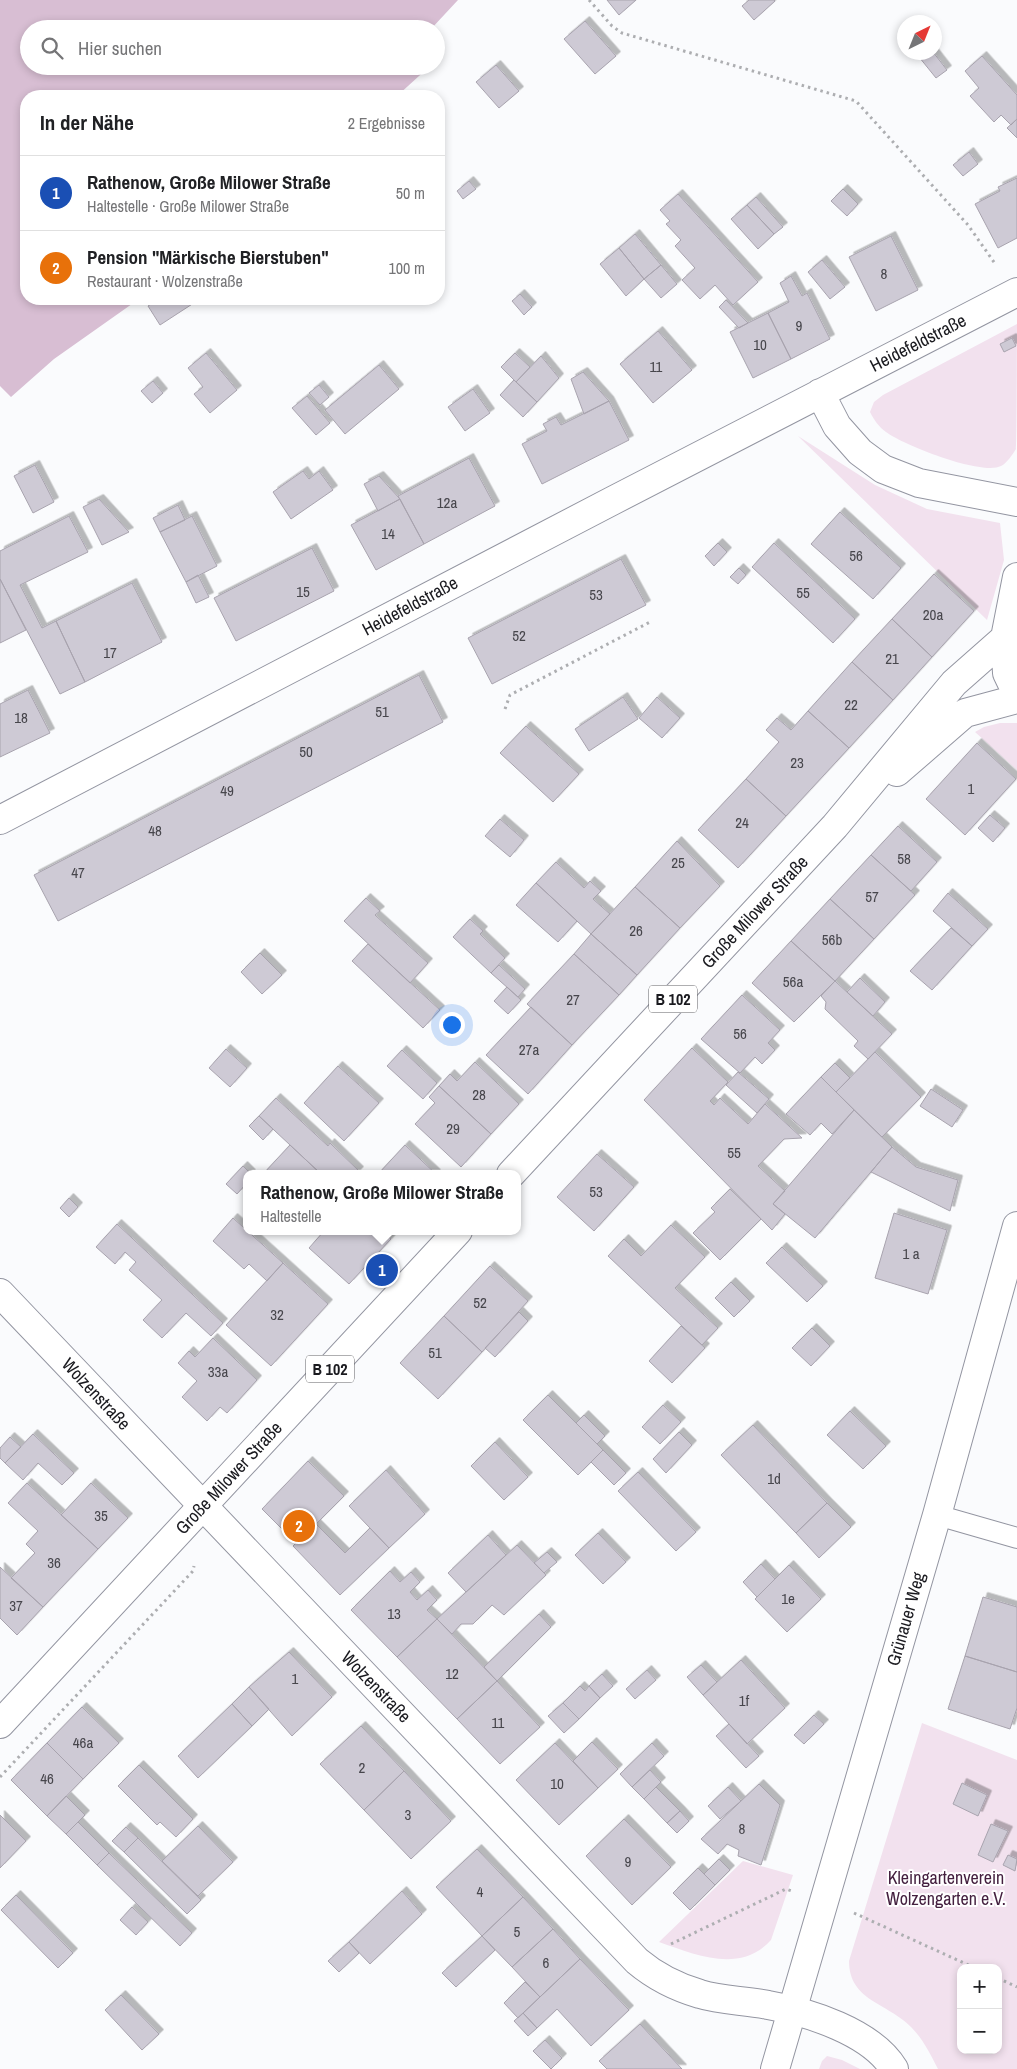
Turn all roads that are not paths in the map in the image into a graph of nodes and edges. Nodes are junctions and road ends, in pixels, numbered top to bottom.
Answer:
1 (1016, 293) edge
2 (820, 394) junction
3 (1017, 502) edge
4 (1017, 578) edge
5 (1005, 638) junction
6 (1017, 694) edge
7 (1017, 700) edge
8 (0, 820) edge
9 (835, 826) junction
10 (515, 1170) edge
11 (1017, 1226) edge
12 (454, 1235) edge
13 (0, 1293) edge
14 (202, 1507) junction
15 (937, 1515) junction
16 (1017, 1538) edge
17 (0, 1724) edge
18 (792, 2010) junction
19 (774, 2069) edge
20 (894, 2069) edge

1 - 2 main road, Heidefeldstraße
2 - 3 main road
2 - 8 main road, Heidefeldstraße
4 - 5 main road
5 - 6 main road
5 - 9 main road, Große Milower Straße / B 102
7 - 9 main road, Große Milower Straße / B 102
9 - 10 main road, Große Milower Straße / B 102
11 - 15 main road, Grünauer Weg
12 - 14 main road, Große Milower Straße / B 102
13 - 14 main road, Wolzenstraße
14 - 17 main road, Große Milower Straße / B 102
14 - 18 main road, Wolzenstraße
15 - 16 lane
15 - 18 main road, Grünauer Weg
18 - 19 main road, Grünauer Weg
18 - 20 main road

